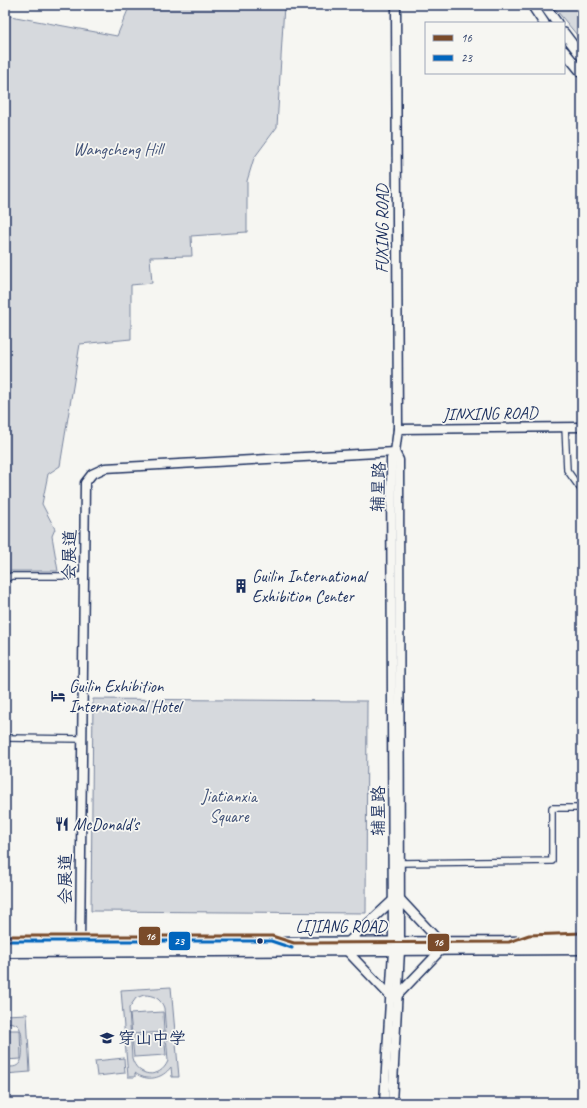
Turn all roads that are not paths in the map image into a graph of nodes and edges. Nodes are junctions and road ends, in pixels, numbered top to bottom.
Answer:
1 (396, 5) edge
2 (532, 5) edge
3 (544, 5) edge
4 (543, 22) edge
5 (556, 22) edge
6 (565, 34) edge
7 (565, 51) edge
8 (582, 57) edge
9 (582, 74) edge
10 (565, 427) junction
11 (582, 427) edge
12 (398, 429) junction
13 (395, 452) junction
14 (582, 491) edge
15 (84, 576) junction
16 (5, 580) edge
17 (5, 738) edge
18 (82, 740) junction
19 (582, 808) edge
20 (400, 863) junction
21 (397, 899) junction
22 (582, 940) edge
23 (5, 944) edge
24 (80, 944) junction
25 (348, 946) junction
26 (397, 946) junction
27 (440, 946) junction
28 (582, 949) edge
29 (5, 952) edge
30 (394, 996) junction
31 (384, 1103) edge
32 (392, 1103) edge

1 - 12 main road, FUXING ROAD
2 - 4 main road
3 - 5 main road
6 - 8 main road
7 - 9 main road
10 - 11 main road, JINXING ROAD
10 - 12 main road, JINXING ROAD
10 - 14 street
12 - 13 main road, FUXING ROAD
13 - 15 main road, 会展道
13 - 20 main road, 辅星路
13 - 21 main road, 辅星路
15 - 16 street
15 - 18 main road, 会展道
17 - 18 street
18 - 24 main road, 会展道
19 - 20 street
20 - 21 main road, 辅星路
21 - 25 main road
21 - 26 main road, 辅星路
21 - 27 main road
22 - 27 highway, LIJIANG ROAD
23 - 24 highway, LIJIANG ROAD
24 - 25 highway, LIJIANG ROAD
25 - 26 highway, LIJIANG ROAD
25 - 29 highway
25 - 30 main road
26 - 27 highway, LIJIANG ROAD
26 - 30 main road, 辅星路
27 - 28 highway, LIJIANG ROAD
27 - 30 main road
30 - 31 main road
30 - 32 main road

